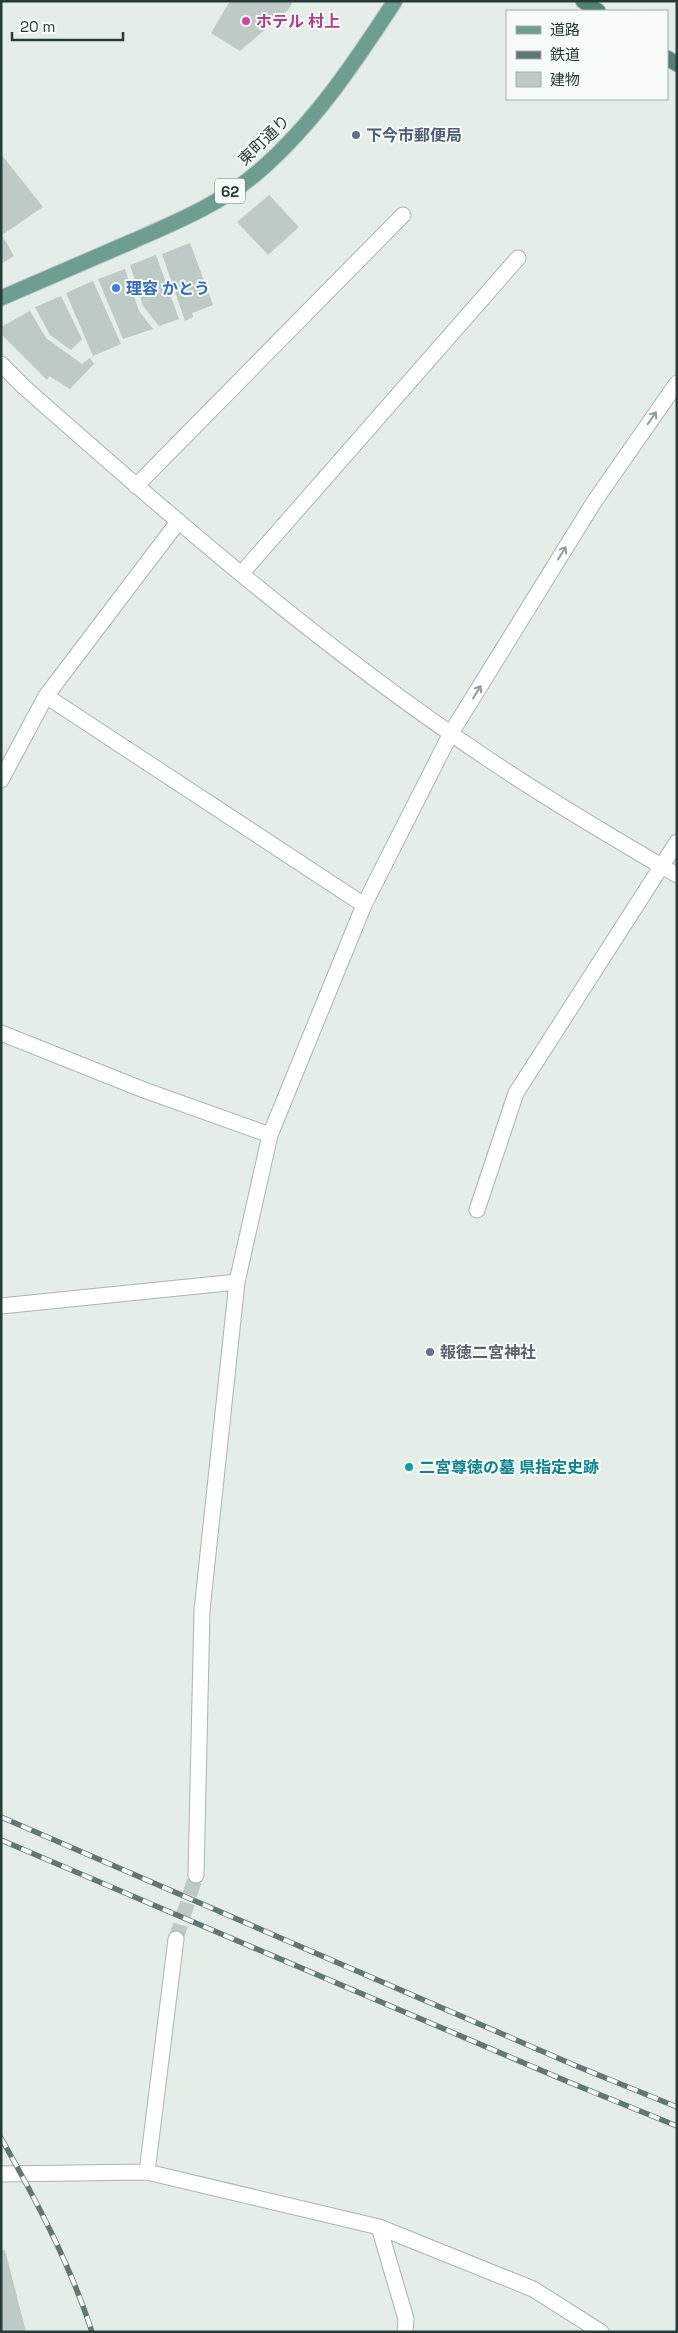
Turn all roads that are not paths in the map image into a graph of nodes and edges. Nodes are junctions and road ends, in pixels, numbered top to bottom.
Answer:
1 (395, 1) edge
2 (583, 1) edge
3 (596, 10) edge
4 (403, 215) dead end
5 (518, 258) dead end
6 (1, 298) edge
7 (1, 364) edge
8 (677, 383) edge
9 (136, 486) junction
10 (178, 522) junction
11 (242, 574) junction
12 (46, 696) junction
13 (452, 733) junction
14 (1, 780) edge
15 (677, 842) edge
16 (662, 866) junction
17 (677, 875) edge
18 (364, 905) junction
19 (1, 1033) edge
20 (270, 1135) junction
21 (477, 1210) dead end
22 (237, 1282) junction
23 (1, 1306) edge
24 (196, 1875) tunnel mouth
25 (176, 1939) tunnel mouth
26 (147, 2172) junction
27 (1, 2174) edge
28 (379, 2227) junction
29 (405, 2332) edge
30 (601, 2332) edge

1 - 6 main road, 東町通り / 62
2 - 3 highway
4 - 9 street
5 - 11 street
7 - 9 street
13 -> 8 street
9 - 10 street
10 - 11 street
10 - 12 street
11 - 13 street
12 - 14 street
12 - 18 street
13 - 16 street
13 - 18 street
15 - 16 street
16 - 17 street
16 - 21 street
18 - 20 street
19 - 20 street
20 - 22 street
22 - 23 street
22 - 24 street
25 - 26 street
26 - 27 street
26 - 28 street
28 - 29 street
28 - 30 street

